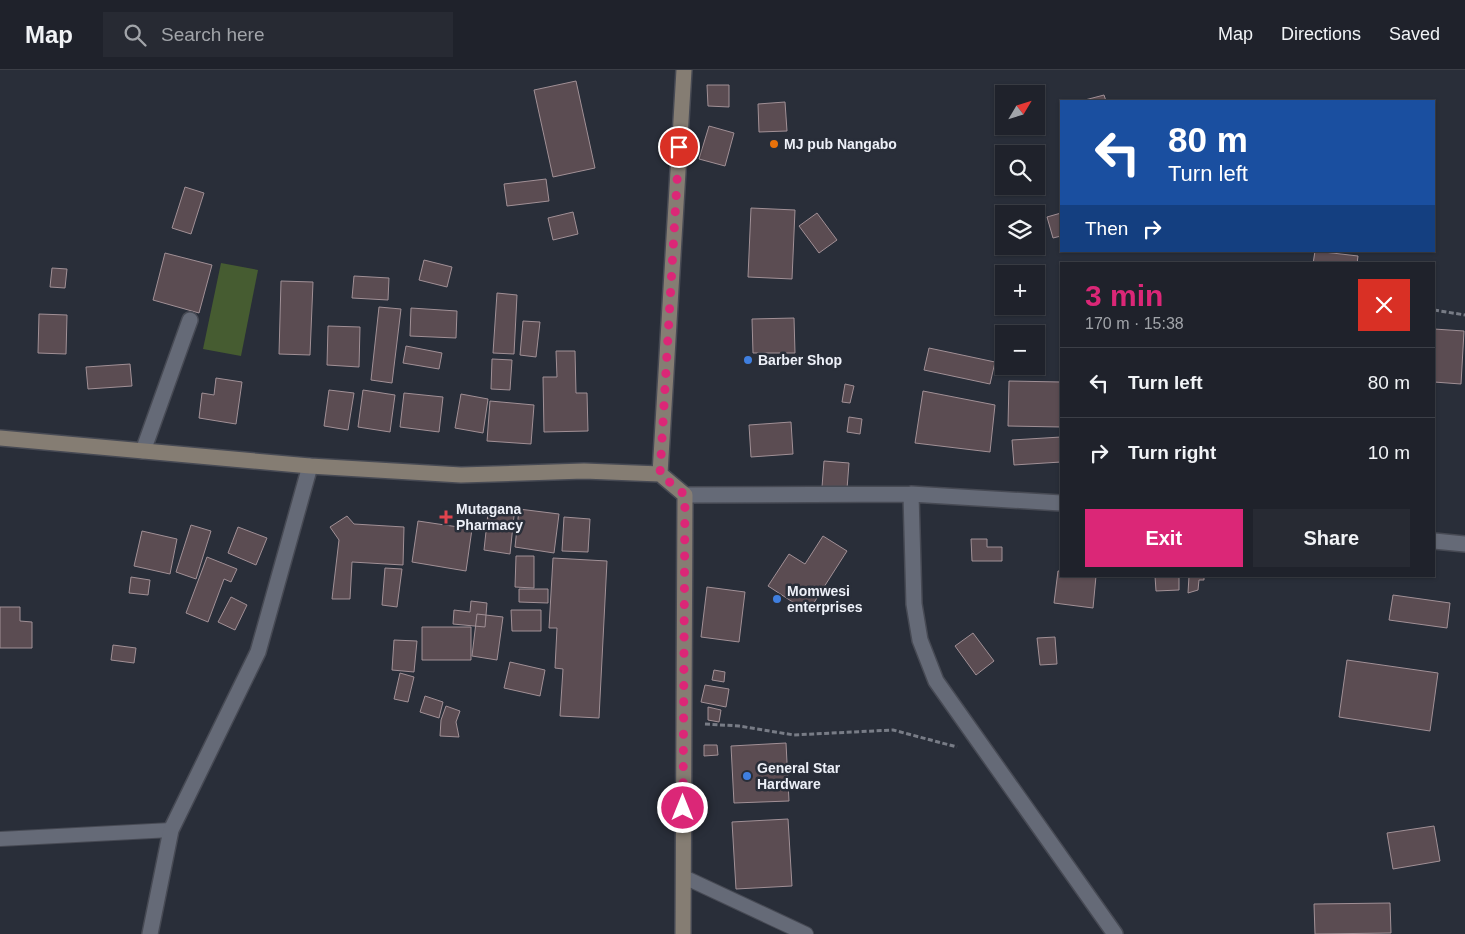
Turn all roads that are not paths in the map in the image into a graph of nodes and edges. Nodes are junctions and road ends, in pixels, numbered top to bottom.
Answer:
1 (684, 70) edge
2 (190, 320) dead end
3 (0, 438) edge
4 (143, 451) junction
5 (310, 466) junction
6 (660, 474) junction
7 (912, 494) junction
8 (685, 495) junction
9 (1060, 503) edge
10 (1435, 541) edge
11 (1465, 544) edge
12 (171, 830) junction
13 (0, 839) edge
14 (684, 877) junction
15 (150, 934) edge
16 (683, 934) edge
17 (806, 934) edge
18 (1115, 934) edge

1 - 6 street
2 - 4 street
3 - 4 street
4 - 5 street
5 - 6 street
5 - 12 street
6 - 8 street
7 - 8 street
7 - 9 street
7 - 18 street
8 - 14 street
10 - 11 street
12 - 13 lane
12 - 15 street
14 - 16 street
14 - 17 lane

